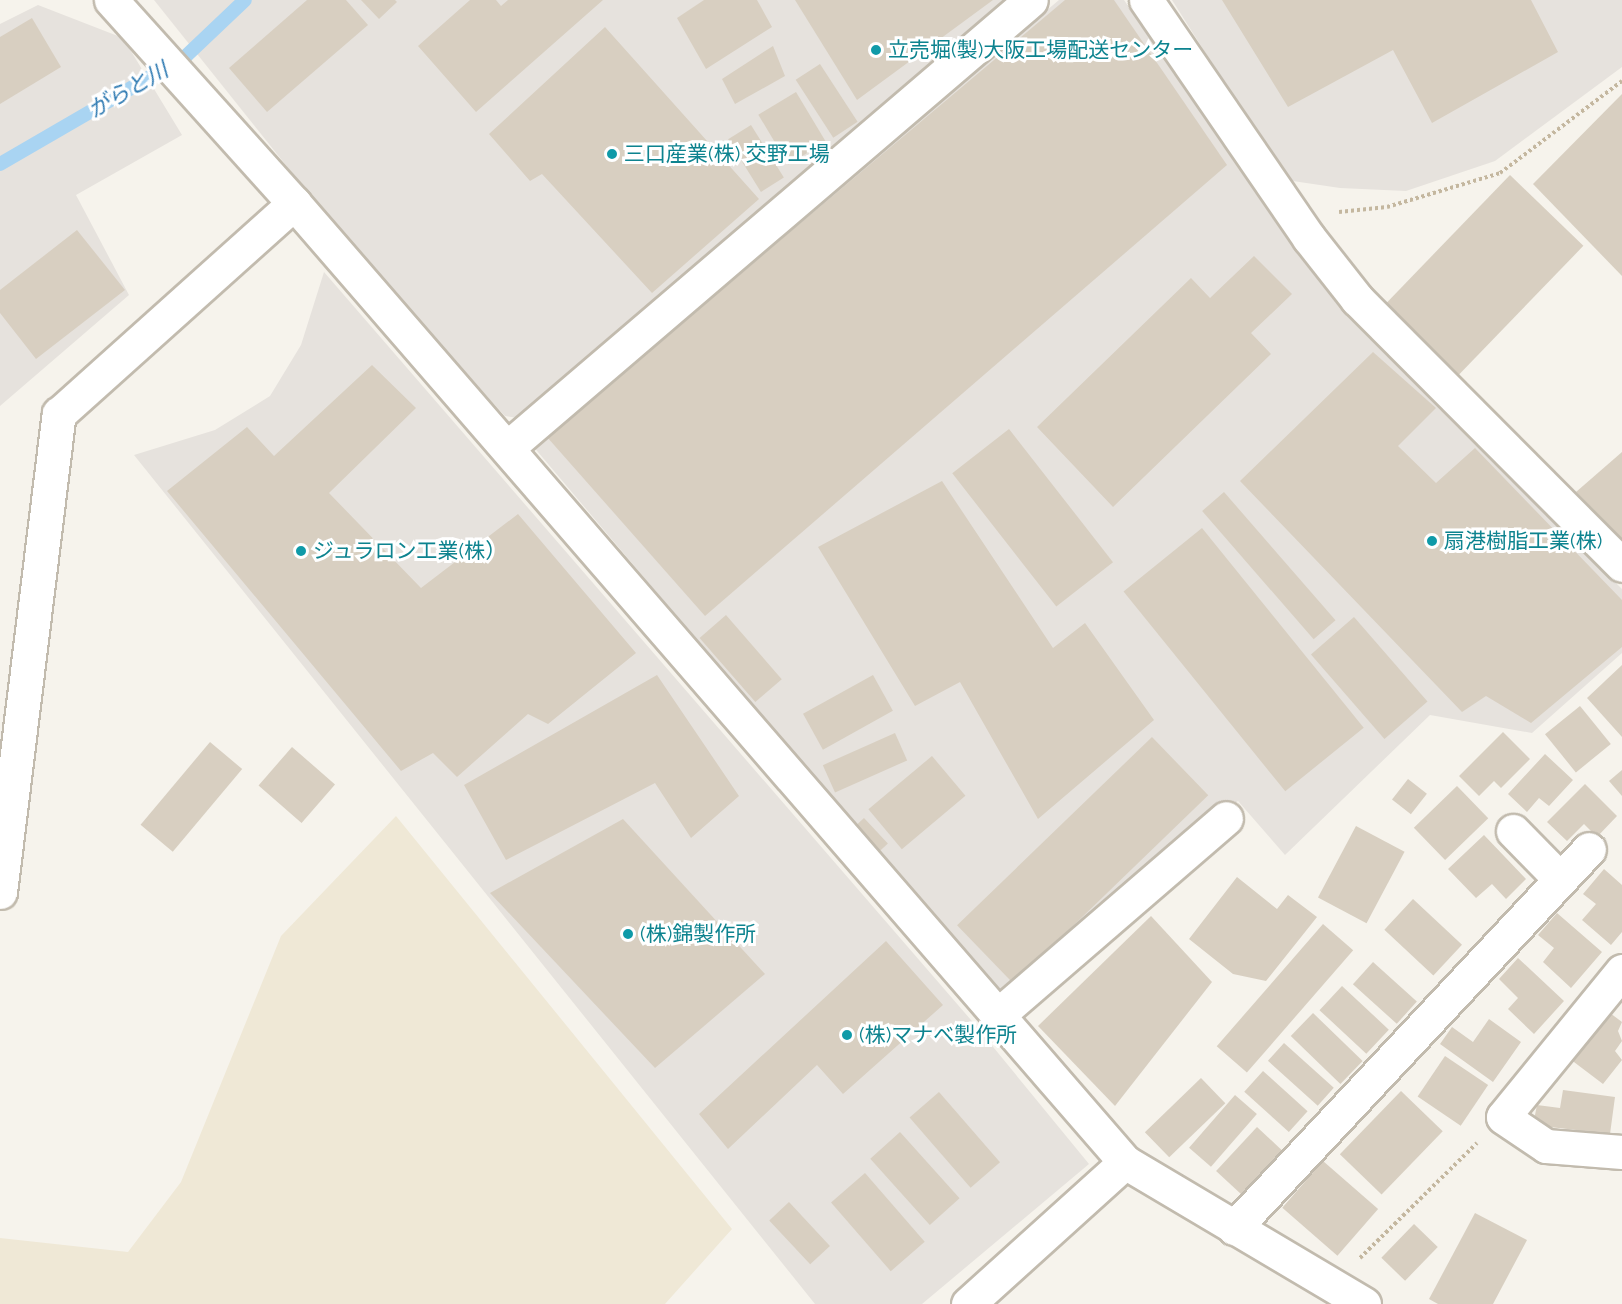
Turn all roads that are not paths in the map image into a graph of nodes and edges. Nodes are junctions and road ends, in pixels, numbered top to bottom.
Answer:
1 (111, 0) edge
2 (1031, 0) edge
3 (1146, 0) edge
4 (294, 203) junction
5 (507, 448) junction
6 (1622, 565) edge
7 (1226, 818) dead end
8 (1514, 831) dead end
9 (1589, 849) dead end
10 (1560, 879) junction
11 (0, 892) edge
12 (1622, 971) edge
13 (998, 1015) junction
14 (1622, 1152) edge
15 (1125, 1162) junction
16 (1234, 1228) junction
17 (970, 1303) edge
18 (1364, 1304) edge

1 - 4 street
2 - 5 street
3 - 6 street
4 - 5 street
4 - 11 street
5 - 13 street
7 - 13 street
8 - 10 street
9 - 10 street
10 - 16 street
12 - 14 street
13 - 15 street
15 - 16 street
15 - 17 street
16 - 18 street

